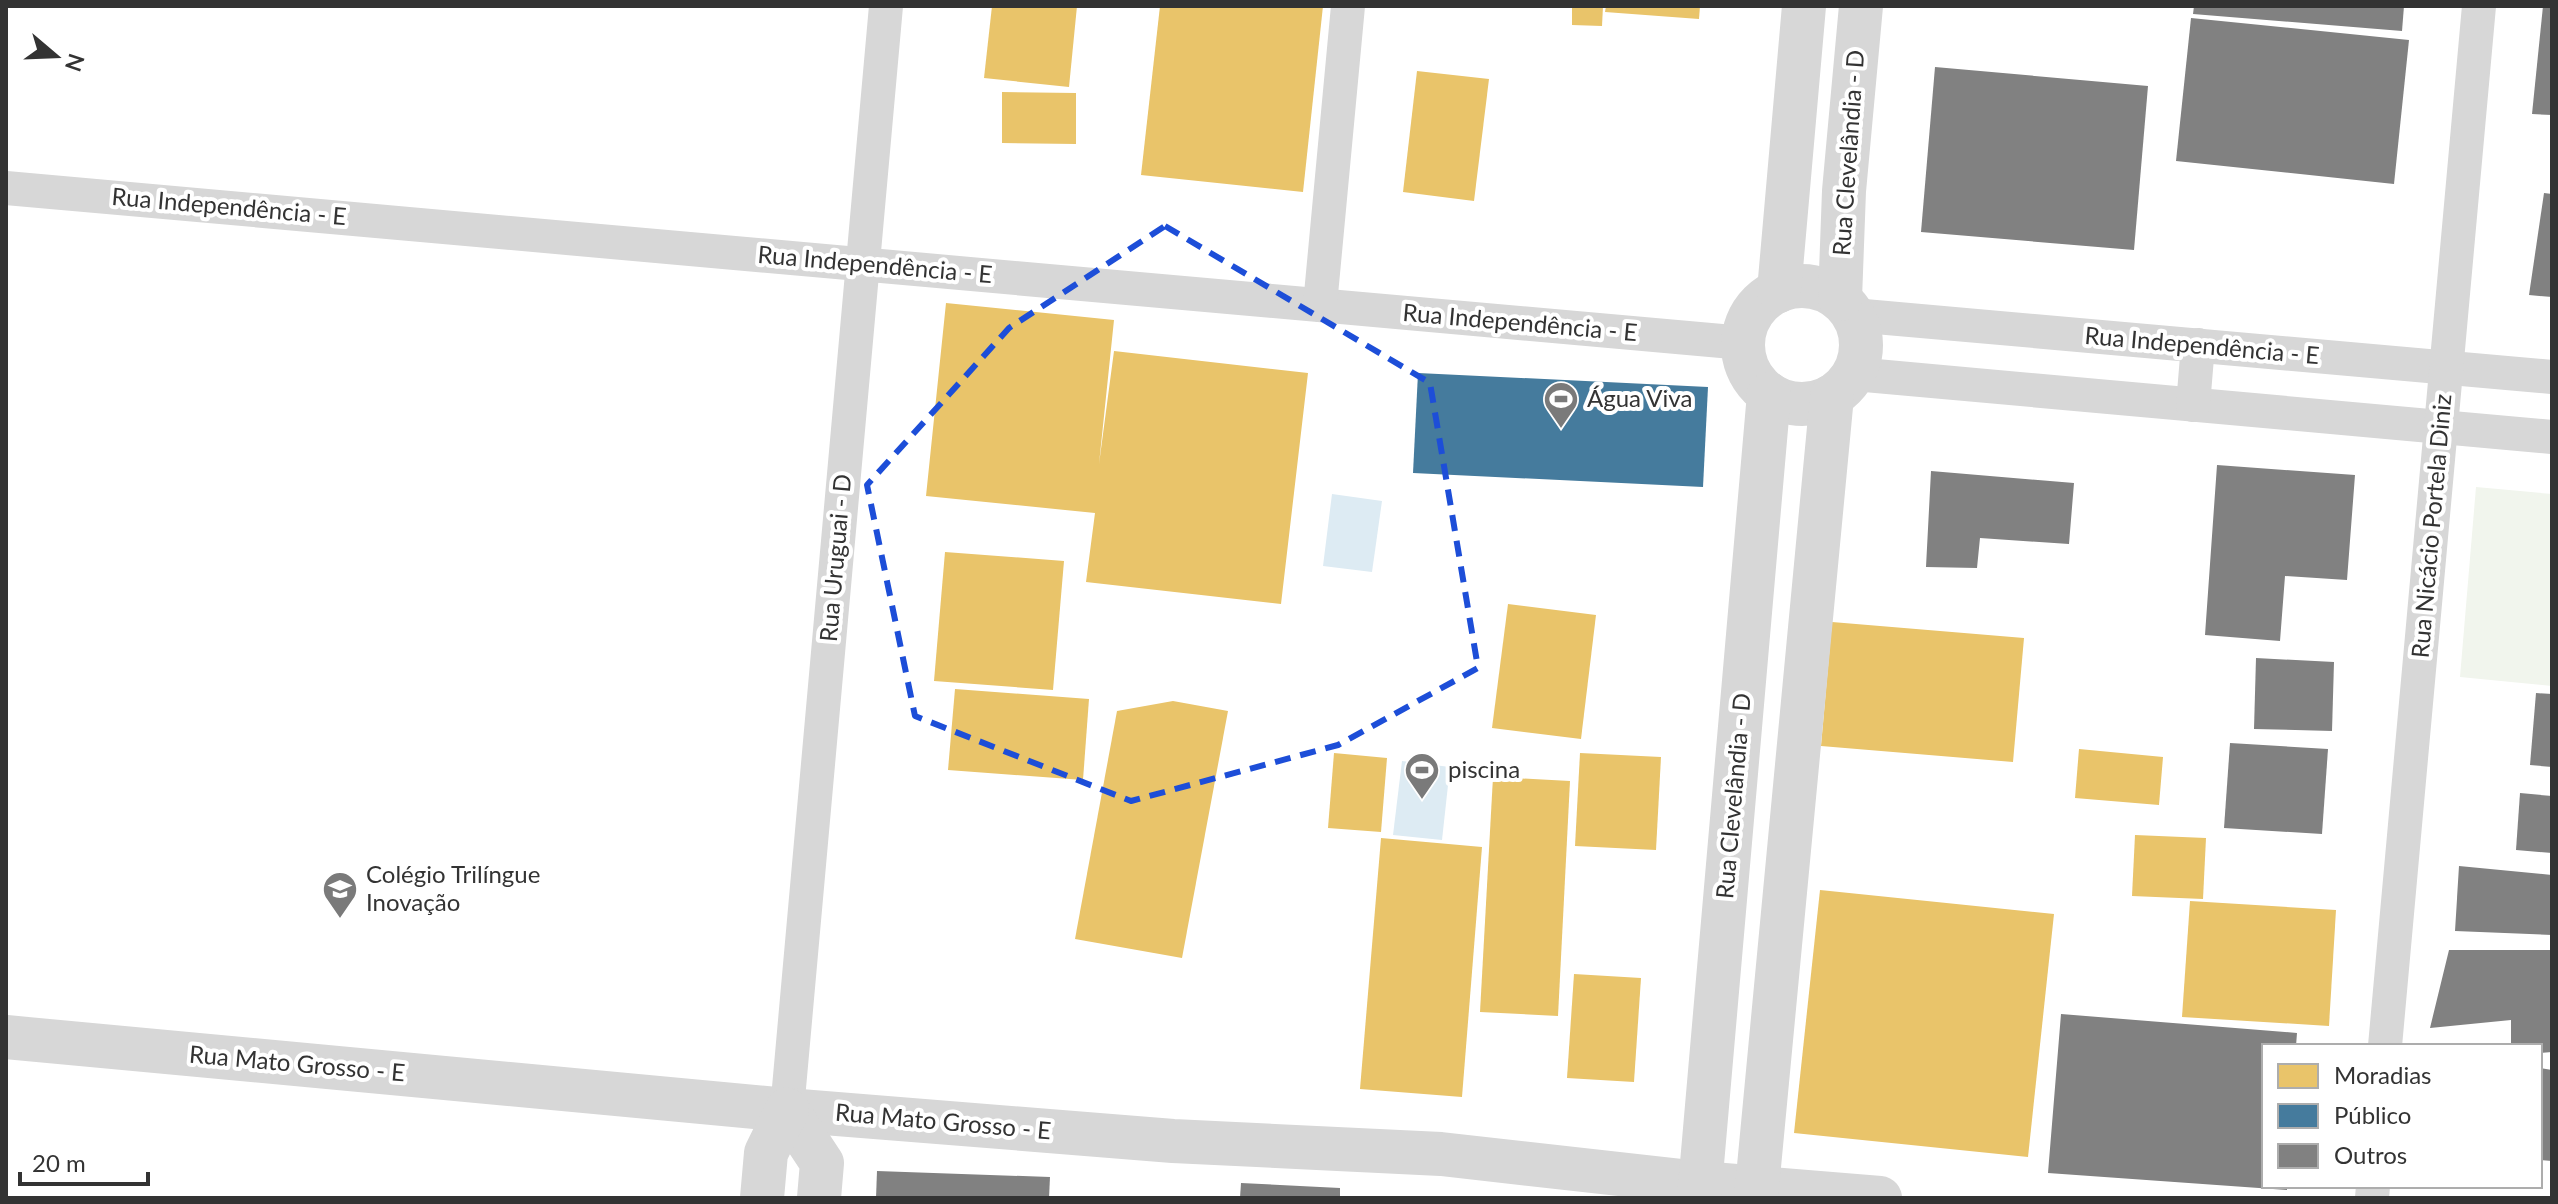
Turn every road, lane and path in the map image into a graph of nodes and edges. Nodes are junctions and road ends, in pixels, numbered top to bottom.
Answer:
1 (886, 6) edge
2 (1348, 6) edge
3 (1804, 6) edge
4 (1861, 6) edge
5 (2479, 6) edge
6 (6, 188) edge
7 (862, 264) junction
8 (1779, 291) junction
9 (1320, 305) junction
10 (1846, 307) junction
11 (1744, 343) junction
12 (2198, 345) junction
13 (2446, 368) junction
14 (2552, 377) edge
15 (1843, 385) junction
16 (1769, 394) junction
17 (2193, 405) junction
18 (2441, 427) junction
19 (2552, 437) edge
20 (1743, 692) junction
21 (1803, 699) junction
22 (6, 1037) edge
23 (2385, 1044) edge
24 (787, 1110) junction
25 (1699, 1190) edge
26 (1757, 1193) edge
27 (762, 1198) edge
28 (819, 1198) edge
29 (1880, 1198) edge

1 - 7 street, Rua Uruguai - D
2 - 9 street
3 - 8 street
4 - 10 street, Rua Clevelândia - D
5 - 13 street, Rua Nicácio Portela Diniz
6 - 7 street, Rua Independência - E
7 - 9 street, Rua Independência - E
7 - 24 street, Rua Uruguai - D
8 - 10 street
8 - 11 street
9 - 11 street, Rua Independência - E
10 - 12 street, Rua Independência - E
10 - 15 street
11 - 16 street
12 - 13 street, Rua Independência - E
12 - 17 street
13 - 14 street, Rua Independência - E
13 - 18 street, Rua Nicácio Portela Diniz
15 - 16 street
15 - 17 street
15 - 21 street
16 - 20 street, Rua Clevelândia - D
17 - 18 street
18 - 19 street
18 - 23 street, Rua Nicácio Portela Diniz
20 - 21 street
20 - 25 street, Rua Clevelândia - D
21 - 26 street
22 - 24 street, Rua Mato Grosso - E
24 - 25 street, Rua Mato Grosso - E
24 - 27 street, Rua Uruguai - D
24 - 28 street
25 - 26 street, Rua Mato Grosso - E
26 - 29 street, Rua Mato Grosso - E

